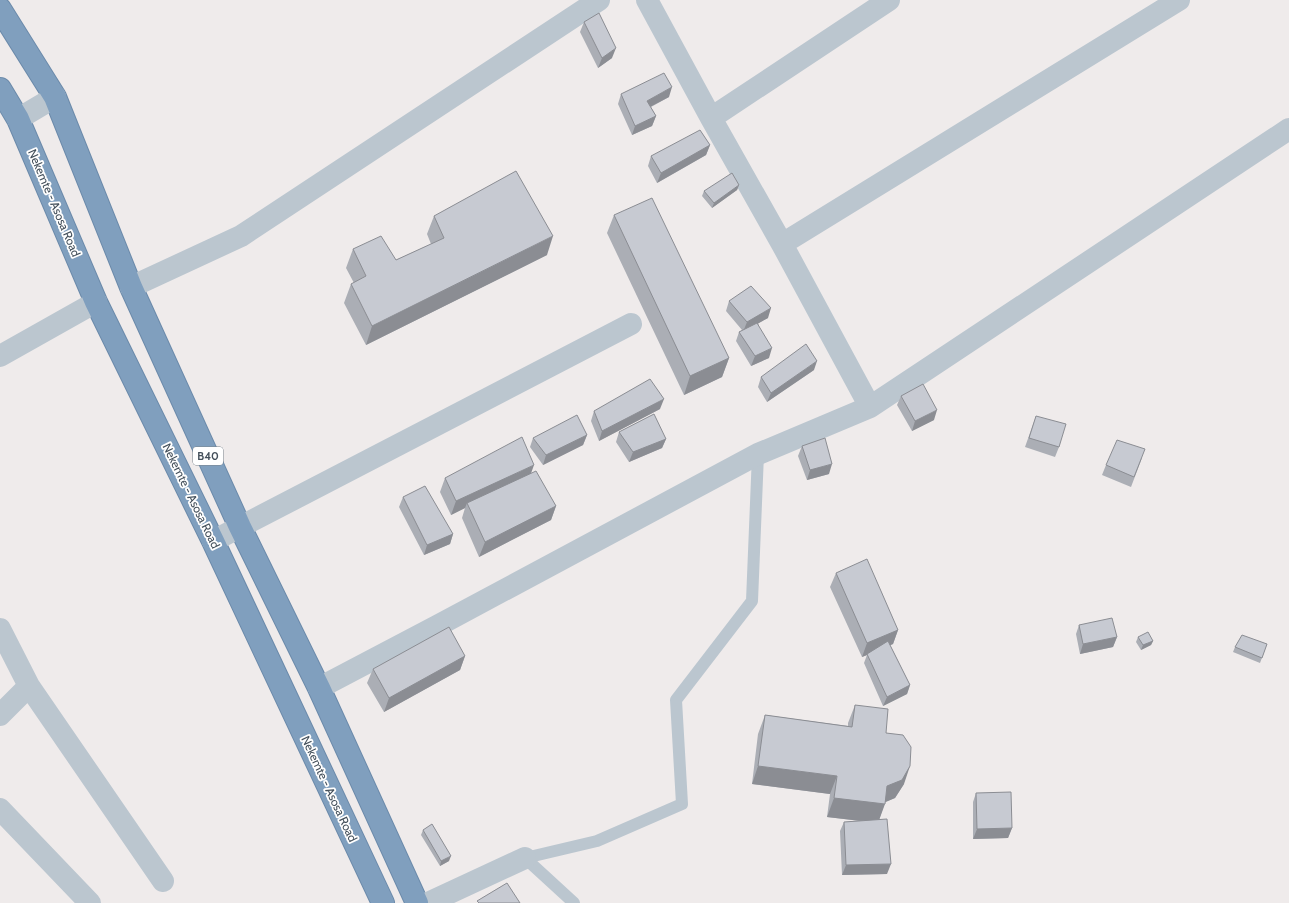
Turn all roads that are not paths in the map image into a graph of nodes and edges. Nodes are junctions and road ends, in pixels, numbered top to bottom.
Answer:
1 (599, 0) edge
2 (647, 0) edge
3 (889, 0) edge
4 (1179, 0) edge
5 (0, 9) edge
6 (0, 89) edge
7 (55, 97) junction
8 (711, 118) junction
9 (18, 119) junction
10 (1289, 129) edge
11 (782, 244) junction
12 (131, 287) junction
13 (96, 302) junction
14 (631, 324) dead end
15 (0, 356) edge
16 (870, 407) junction
17 (758, 454) junction
18 (240, 527) junction
19 (212, 541) junction
20 (0, 629) edge
21 (29, 686) junction
22 (319, 688) junction
23 (0, 715) edge
24 (0, 809) edge
25 (525, 858) junction
26 (163, 881) dead end
27 (90, 903) edge
28 (383, 903) edge
29 (417, 903) edge
30 (428, 903) edge
31 (574, 903) edge

1 - 12 street
2 - 8 street
3 - 8 street
4 - 11 street
5 - 7 highway, B40
6 - 9 highway, Nekemte - Asosa Road / B40
7 - 9 street
7 - 12 highway, B40
8 - 11 street
9 - 13 highway, Nekemte - Asosa Road / B40
10 - 16 street
11 - 16 street
12 - 18 highway, B40
13 - 15 street
13 - 19 highway, Nekemte - Asosa Road / B40
14 - 18 street
16 - 17 street
17 - 22 street
17 - 25 lane
18 - 19 street
18 - 22 highway, B40
19 - 28 highway, Nekemte - Asosa Road / B40
20 - 21 street
21 - 23 street
21 - 26 street
22 - 29 highway, B40
24 - 27 street
25 - 30 street
25 - 31 lane

